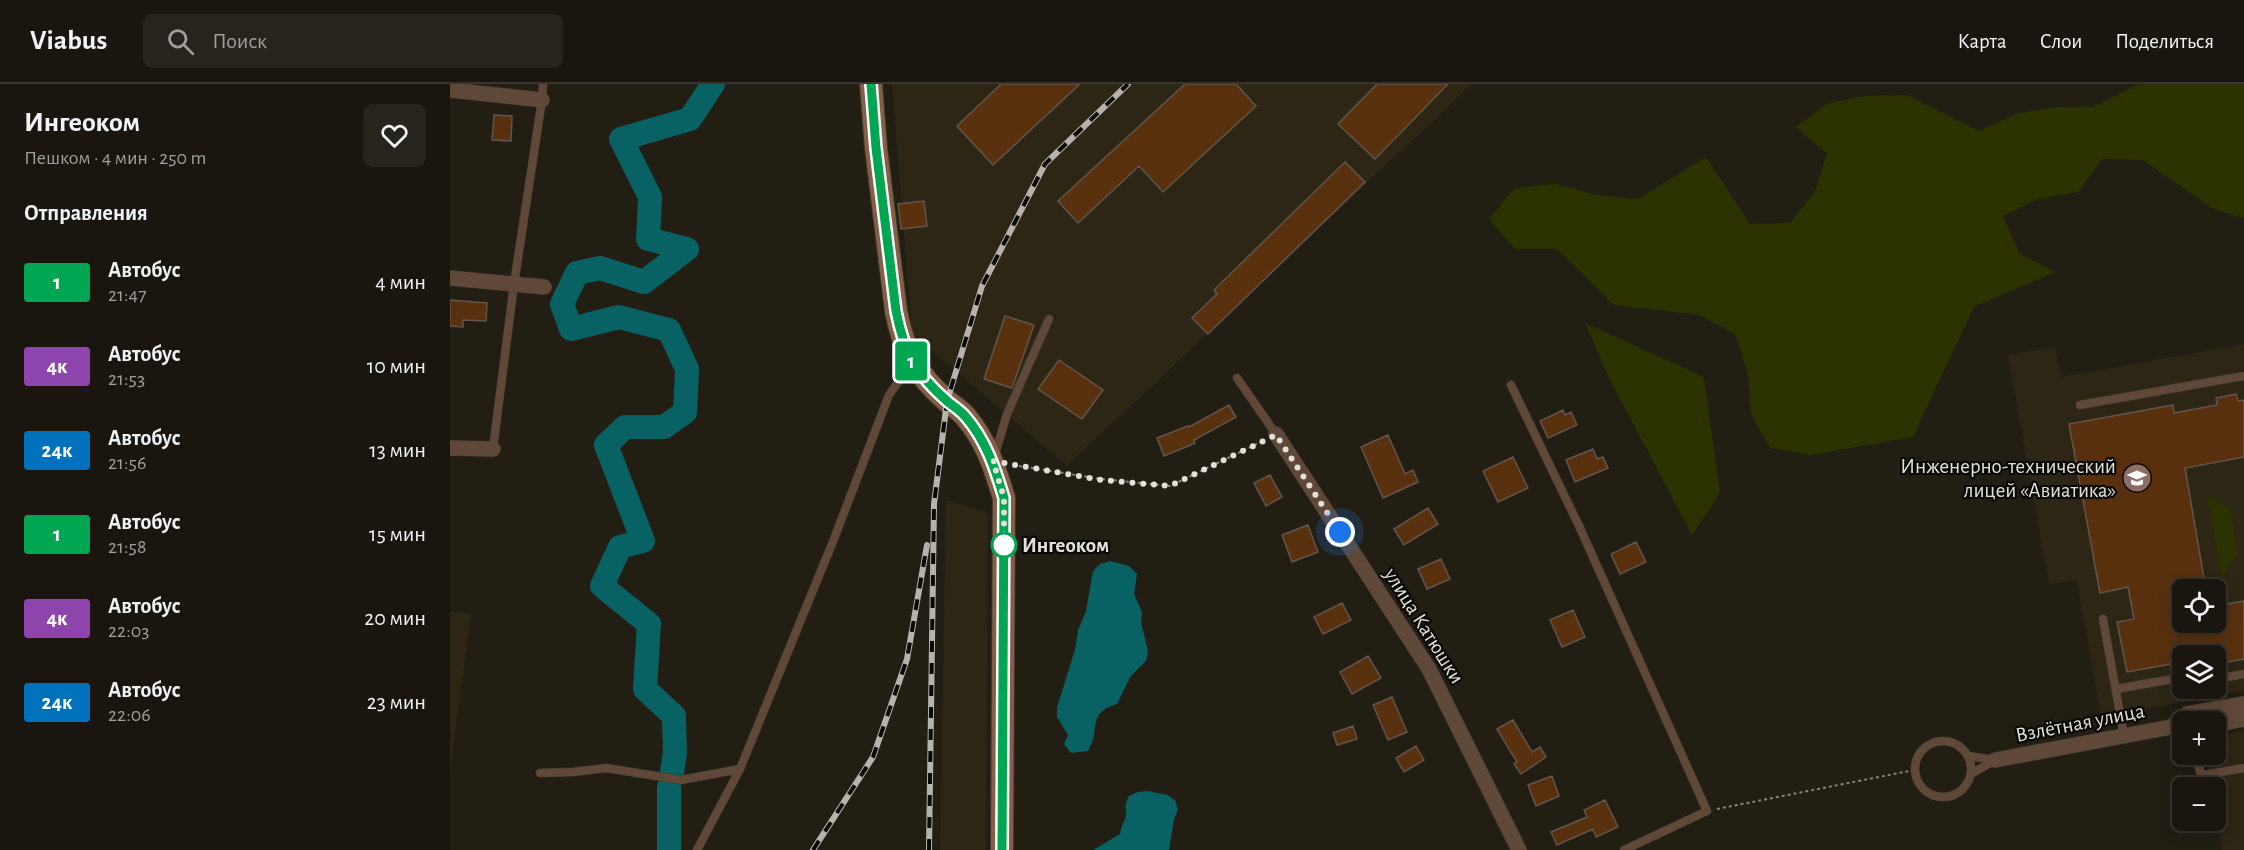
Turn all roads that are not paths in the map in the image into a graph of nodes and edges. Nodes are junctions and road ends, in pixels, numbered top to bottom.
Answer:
1 (871, 84) edge
2 (450, 90) edge
3 (542, 92) edge
4 (450, 278) edge
5 (514, 284) junction
6 (544, 287) dead end
7 (1049, 319) dead end
8 (912, 363) junction
9 (2244, 376) edge
10 (1237, 378) dead end
11 (1511, 385) dead end
12 (2080, 405) dead end
13 (1276, 435) joint
14 (450, 448) edge
15 (493, 449) joint
16 (993, 461) junction
17 (2103, 619) dead end
18 (2244, 674) edge
19 (2226, 677) edge
20 (2172, 679) edge
21 (2116, 689) junction
22 (2244, 704) edge
23 (2204, 711) edge
24 (2244, 719) edge
25 (2226, 722) edge
26 (2172, 729) edge
27 (2124, 736) junction
28 (1968, 756) junction
29 (1995, 760) junction
30 (2198, 765) edge
31 (2244, 768) edge
32 (740, 769) junction
33 (540, 773) dead end
34 (1971, 774) junction
35 (697, 850) edge
36 (1002, 850) edge
37 (1519, 850) edge
38 (1624, 850) edge

1 - 8 main road
2 - 3 street
3 - 5 lane
4 - 5 street
5 - 6 street
5 - 15 lane
7 - 16 lane
8 - 16 main road
8 - 32 lane
9 - 12 lane
10 - 13 lane
11 - 38 lane
13 - 37 street, улица Катюшки
14 - 15 street
16 - 36 main road
17 - 21 lane
18 - 19 lane
20 - 21 lane
21 - 27 lane
22 - 23 street, Взлётная улица
24 - 25 street
26 - 27 street, Взлётная улица
27 - 29 street, Взлётная улица
28 - 29 lane
28 - 34 lane
28 - 34 lane
29 - 34 lane
30 - 31 lane
32 - 33 lane
32 - 35 lane

